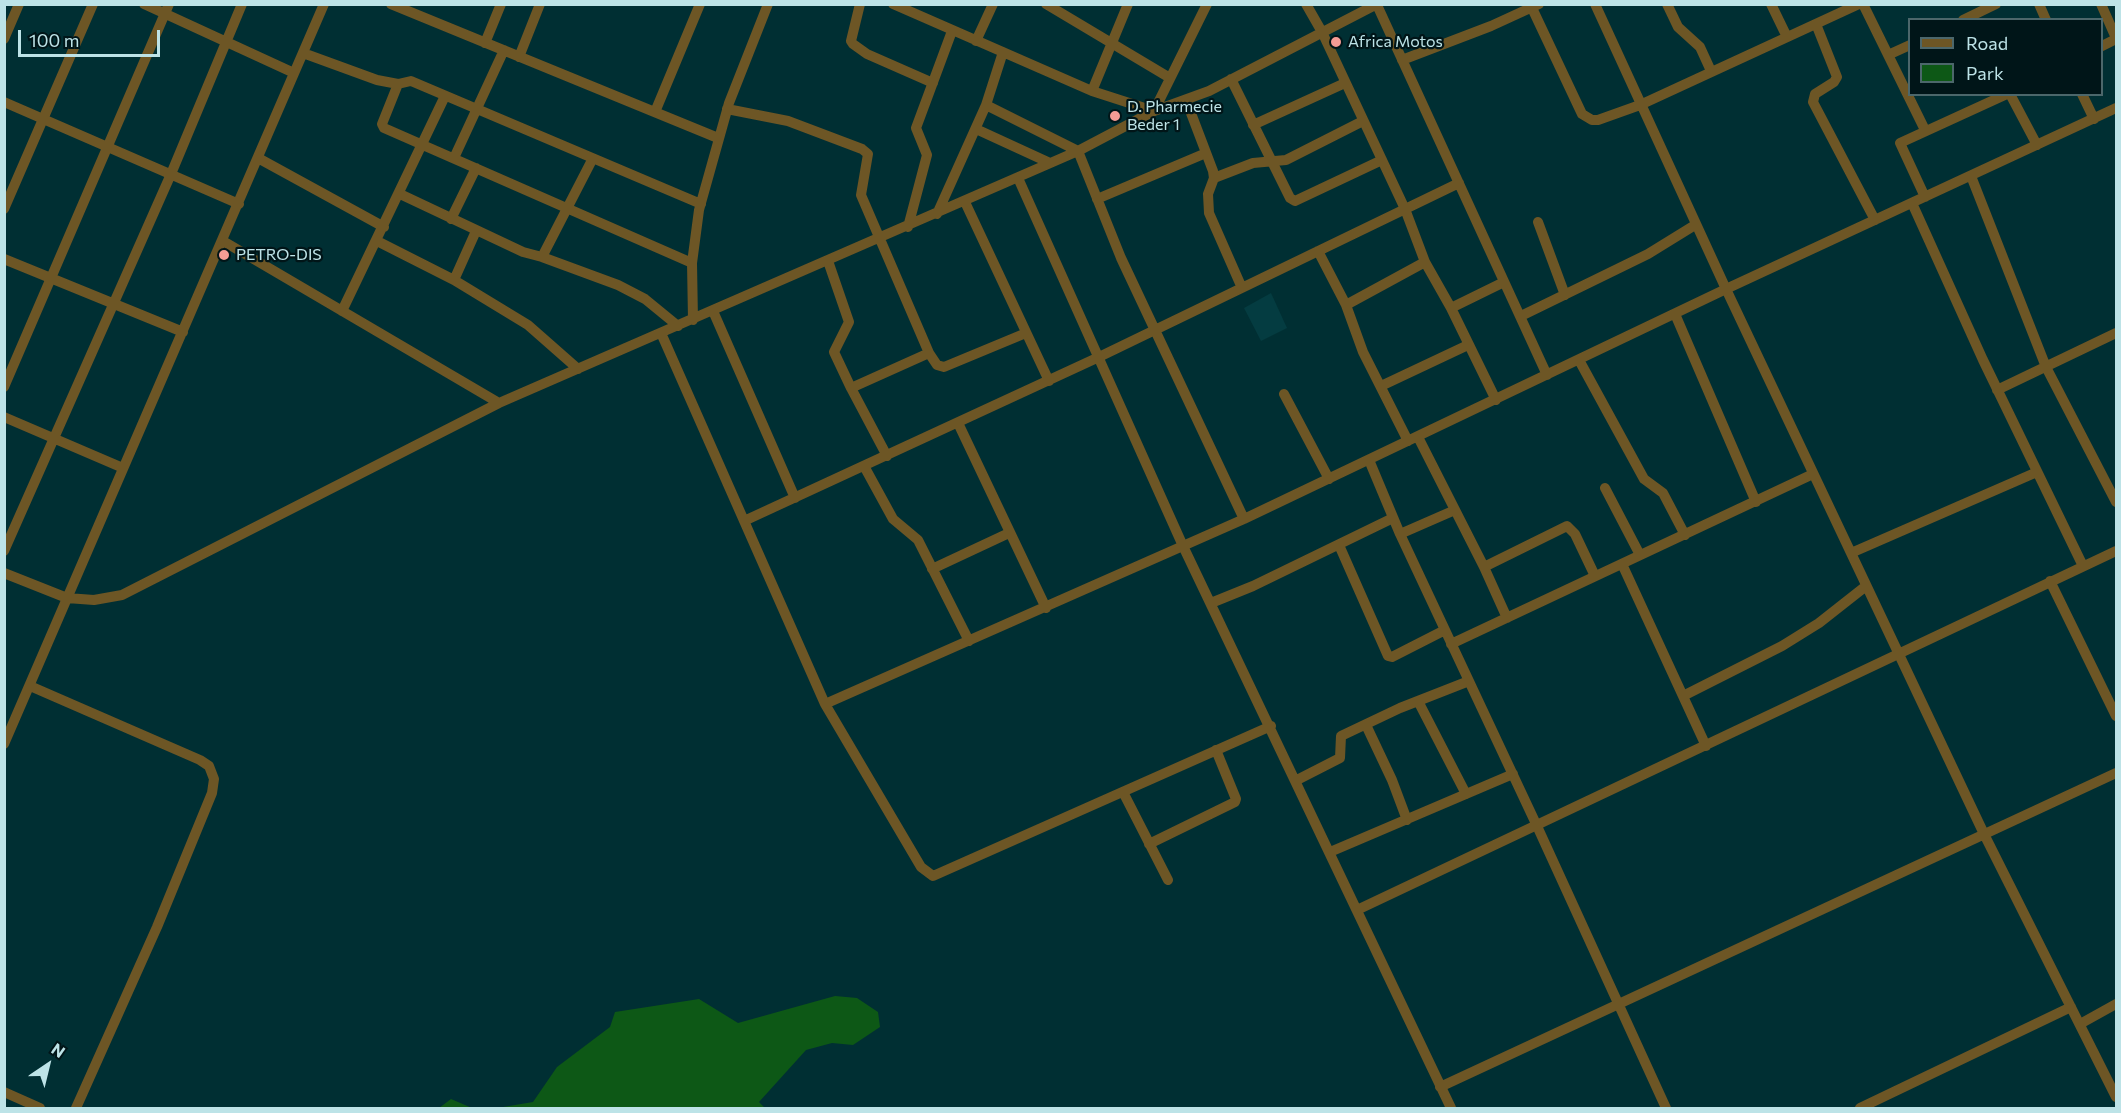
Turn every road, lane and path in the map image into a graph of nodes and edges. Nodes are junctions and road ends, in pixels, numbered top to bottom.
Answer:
1 (19, 4) edge
2 (93, 4) edge
3 (144, 4) edge
4 (242, 4) edge
5 (324, 4) edge
6 (501, 4) edge
7 (540, 4) edge
8 (700, 4) edge
9 (768, 4) edge
10 (860, 4) edge
11 (893, 4) edge
12 (993, 4) edge
13 (1046, 4) edge
14 (1128, 4) edge
15 (1207, 4) edge
16 (1306, 4) edge
17 (1595, 4) edge
18 (1667, 4) edge
19 (1771, 4) edge
20 (1861, 4) edge
21 (1996, 4) edge
22 (2038, 4) edge
23 (2101, 4) edge
24 (1377, 5) edge
25 (398, 6) edge
26 (1535, 6) edge
27 (167, 9) edge
28 (1835, 9) edge
29 (1969, 15) edge
30 (2045, 18) edge
31 (1816, 24) junction
32 (952, 31) junction
33 (1322, 32) junction
34 (1787, 37) junction
35 (2116, 38) edge
36 (4, 39) edge
37 (227, 41) junction
38 (976, 41) junction
39 (485, 43) junction
40 (1111, 44) junction
41 (1908, 46) edge
42 (504, 51) junction
43 (1003, 52) junction
44 (303, 53) junction
45 (1888, 56) junction
46 (519, 57) junction
47 (1402, 60) junction
48 (1711, 71) junction
49 (294, 73) junction
50 (1170, 78) junction
51 (1231, 79) junction
52 (933, 83) junction
53 (1345, 83) junction
54 (398, 84) junction
55 (1092, 91) junction
56 (1908, 92) edge
57 (445, 96) junction
58 (1910, 96) edge
59 (2004, 96) edge
60 (2010, 96) edge
61 (2083, 96) edge
62 (1186, 100) junction
63 (4, 102) edge
64 (986, 105) junction
65 (1640, 105) junction
66 (2116, 108) edge
67 (727, 109) junction
68 (477, 110) junction
69 (1154, 111) junction
70 (655, 112) junction
71 (43, 119) junction
72 (2094, 119) junction
73 (1363, 121) junction
74 (1253, 125) junction
75 (976, 129) junction
76 (1925, 130) junction
77 (718, 138) junction
78 (423, 144) junction
79 (2037, 145) junction
80 (108, 147) junction
81 (1078, 151) junction
82 (1206, 153) junction
83 (258, 158) junction
84 (454, 158) junction
85 (592, 160) junction
86 (1382, 160) junction
87 (1050, 163) junction
88 (1271, 163) junction
89 (476, 168) junction
90 (171, 174) junction
91 (1971, 176) junction
92 (1018, 178) junction
93 (1214, 178) junction
94 (1459, 183) junction
95 (400, 194) junction
96 (1925, 197) junction
97 (1097, 199) junction
98 (965, 202) junction
99 (1912, 203) junction
100 (239, 204) junction
101 (701, 204) junction
102 (568, 207) junction
103 (4, 209) edge
104 (1405, 209) junction
105 (937, 214) junction
106 (451, 219) junction
107 (1875, 220) junction
108 (1538, 222) dead end
109 (1695, 225) junction
110 (384, 227) junction
111 (908, 227) junction
112 (476, 231) junction
113 (879, 239) junction
114 (223, 241) junction
115 (377, 241) junction
116 (1318, 251) junction
117 (542, 257) junction
118 (4, 259) edge
119 (828, 261) junction
120 (1425, 262) junction
121 (692, 263) junction
122 (51, 278) junction
123 (454, 280) junction
124 (1504, 282) junction
125 (1242, 288) junction
126 (1726, 289) junction
127 (1565, 295) junction
128 (113, 304) junction
129 (1346, 306) junction
130 (1451, 308) junction
131 (342, 311) junction
132 (713, 311) junction
133 (1675, 314) junction
134 (1521, 316) junction
135 (693, 320) junction
136 (678, 326) junction
137 (1154, 330) junction
138 (183, 332) junction
139 (662, 333) junction
140 (1026, 333) junction
141 (2116, 333) edge
142 (1468, 345) junction
143 (929, 353) junction
144 (1099, 357) junction
145 (1579, 360) junction
146 (2046, 366) junction
147 (578, 369) junction
148 (1547, 375) junction
149 (1048, 381) junction
150 (1381, 386) junction
151 (4, 387) edge
152 (851, 388) junction
153 (1997, 390) junction
154 (1284, 394) dead end
155 (1496, 400) junction
156 (500, 404) junction
157 (4, 417) edge
158 (958, 423) junction
159 (55, 438) junction
160 (1413, 439) junction
161 (887, 456) junction
162 (1369, 460) junction
163 (864, 466) junction
164 (123, 468) junction
165 (2037, 472) junction
166 (1813, 474) junction
167 (1329, 479) junction
168 (1605, 488) dead end
169 (795, 498) junction
170 (1756, 502) junction
171 (2116, 502) edge
172 (1455, 510) junction
173 (1393, 518) junction
174 (1244, 519) junction
175 (744, 521) junction
176 (1009, 533) junction
177 (1400, 534) junction
178 (1685, 535) junction
179 (1339, 545) junction
180 (1183, 546) junction
181 (4, 551) edge
182 (2116, 551) edge
183 (1851, 553) junction
184 (1640, 555) junction
185 (1622, 564) junction
186 (2083, 566) junction
187 (1484, 567) junction
188 (932, 569) junction
189 (4, 573) edge
190 (1595, 576) junction
191 (2050, 582) junction
192 (1866, 586) junction
193 (67, 598) junction
194 (1211, 603) junction
195 (1046, 608) junction
196 (1507, 618) junction
197 (1445, 630) junction
198 (969, 641) junction
199 (1451, 644) junction
200 (1899, 654) junction
201 (1469, 681) junction
202 (30, 686) junction
203 (1683, 696) junction
204 (1418, 701) junction
205 (825, 704) junction
206 (2116, 716) edge
207 (1366, 725) junction
208 (1271, 726) junction
209 (8, 729) edge
210 (4, 744) edge
211 (1706, 746) junction
212 (1216, 750) junction
213 (2116, 773) edge
214 (1513, 774) junction
215 (1295, 781) junction
216 (1123, 792) junction
217 (1466, 794) junction
218 (1407, 820) junction
219 (1537, 826) junction
220 (1985, 836) junction
221 (1149, 844) junction
222 (1330, 852) junction
223 (1168, 880) dead end
224 (1357, 910) junction
225 (2116, 1004) edge
226 (1617, 1005) junction
227 (2071, 1008) junction
228 (2079, 1024) junction
229 (1440, 1087) junction
230 (5, 1093) edge
231 (2116, 1097) edge
232 (40, 1108) edge
233 (76, 1108) edge
234 (1451, 1108) edge
235 (1666, 1108) edge
236 (1860, 1108) edge

1 - 36 street
2 - 71 street
3 - 27 street
4 - 37 street
5 - 44 street
6 - 39 street
7 - 46 street
8 - 70 street
9 - 67 street
10 - 52 street
11 - 32 street
12 - 38 street
13 - 40 street
14 - 40 street
15 - 50 street
16 - 33 street
17 - 65 street
18 - 48 street
19 - 34 street
20 - 28 street
20 - 45 street
21 - 29 street
22 - 30 street
23 - 35 street
24 - 33 street
24 - 47 street
25 - 39 street
26 - 47 street
26 - 65 street
27 - 37 street
27 - 80 street
28 - 31 street
31 - 34 street
31 - 107 street
32 - 38 street
32 - 52 street
33 - 51 street
33 - 53 street
34 - 48 street
37 - 49 street
37 - 90 street
38 - 43 street
39 - 42 street
40 - 50 street
40 - 55 street
41 - 45 street
42 - 46 street
42 - 68 street
43 - 55 street
43 - 64 street
44 - 49 street
44 - 54 street
45 - 56 street
46 - 70 street
47 - 94 street
48 - 65 street
49 - 83 street
50 - 69 street
51 - 62 street
51 - 74 street
52 - 111 street
53 - 73 street
53 - 74 street
54 - 57 street
54 - 78 street
55 - 69 street
57 - 68 street
57 - 78 street
58 - 76 street
59 - 76 street
60 - 79 street
61 - 72 street
62 - 69 street
62 - 82 street
63 - 71 street
64 - 75 street
64 - 81 street
65 - 109 street
66 - 72 street
67 - 77 street
67 - 113 street
68 - 84 street
68 - 85 street
69 - 81 street
70 - 77 street
71 - 80 street
71 - 103 street
72 - 79 street
73 - 86 street
73 - 88 street
74 - 88 street
75 - 87 street
75 - 105 street
76 - 96 street
77 - 101 street
78 - 84 street
78 - 95 street
79 - 91 street
80 - 90 street
80 - 122 street
81 - 87 street
81 - 97 street
82 - 93 street
82 - 97 street
83 - 100 street
83 - 110 street
84 - 89 street
85 - 101 street
85 - 102 street
86 - 88 street
86 - 104 street
87 - 92 street
88 - 93 street
89 - 102 street
89 - 106 street
90 - 100 street
90 - 128 street
91 - 96 street
91 - 146 street
92 - 98 street
92 - 144 street
93 - 125 street
94 - 104 street
94 - 124 street
95 - 106 street
95 - 110 street
96 - 99 street
97 - 137 street
98 - 105 street
98 - 140 street
99 - 107 street
99 - 153 street
100 - 114 street
101 - 121 street
102 - 117 street
102 - 121 street
104 - 116 street
104 - 120 street
105 - 111 street
106 - 112 street
107 - 126 street
108 - 127 street
109 - 126 street
109 - 127 street
110 - 115 street
111 - 113 street
112 - 117 street
112 - 123 street
113 - 119 street
113 - 143 street
114 - 131 street
114 - 138 street
115 - 123 street
115 - 131 street
116 - 125 street
116 - 129 street
117 - 136 street
118 - 122 street
119 - 132 street
119 - 152 street
120 - 129 street
120 - 130 street
121 - 135 street
122 - 128 street
122 - 151 street
123 - 147 street
124 - 130 street
124 - 134 street
125 - 137 street
126 - 133 street
126 - 166 street
127 - 134 street
128 - 138 street
128 - 159 street
129 - 150 street
130 - 142 street
131 - 156 street
132 - 135 street
132 - 169 street
133 - 145 street
133 - 170 street
134 - 148 street
135 - 136 street
136 - 139 street
137 - 144 street
137 - 174 street
138 - 164 street
139 - 147 street
139 - 175 street
140 - 143 street
140 - 149 street
141 - 146 street
142 - 150 street
142 - 155 street
143 - 152 street
144 - 149 street
144 - 180 street
145 - 148 street
145 - 178 street
146 - 153 street
146 - 171 street
147 - 156 street
148 - 155 street
149 - 158 street
150 - 160 street
152 - 161 street
153 - 165 street
154 - 167 street
155 - 160 street
156 - 193 street
157 - 159 street
158 - 161 street
158 - 176 street
159 - 164 street
159 - 181 street
160 - 162 street
160 - 172 street
161 - 163 street
162 - 167 street
162 - 173 street
163 - 169 street
163 - 188 street
164 - 193 street
165 - 183 street
165 - 186 street
166 - 170 street
166 - 183 street
167 - 174 street
168 - 184 street
169 - 175 street
170 - 178 street
172 - 177 street
172 - 187 street
173 - 177 street
173 - 179 street
174 - 180 street
175 - 205 street
176 - 188 street
176 - 195 street
177 - 197 street
178 - 184 street
179 - 194 street
179 - 197 street
180 - 194 street
180 - 195 street
182 - 186 street
183 - 192 street
184 - 185 street
185 - 190 street
185 - 203 street
186 - 191 street
187 - 190 street
187 - 196 street
188 - 198 street
189 - 193 street
190 - 196 street
191 - 200 street
191 - 206 street
192 - 200 street
192 - 203 street
193 - 202 street
194 - 208 street
195 - 198 street
196 - 199 street
197 - 199 street
198 - 205 street
199 - 201 street
200 - 211 street
200 - 220 street
201 - 204 street
201 - 214 street
202 - 209 street
202 - 233 street
203 - 211 street
204 - 207 street
204 - 217 street
205 - 216 street
207 - 215 street
207 - 218 street
208 - 212 street
208 - 215 street
209 - 210 street
211 - 219 street
212 - 216 street
212 - 221 street
213 - 220 street
214 - 217 street
214 - 219 street
215 - 222 street
216 - 221 street
217 - 218 street
218 - 222 street
219 - 224 street
219 - 226 street
220 - 226 street
220 - 227 street
221 - 223 street
222 - 224 street
224 - 229 street
225 - 228 street
226 - 229 street
226 - 235 street
227 - 228 street
227 - 236 street
228 - 231 street
229 - 234 street
230 - 232 street

